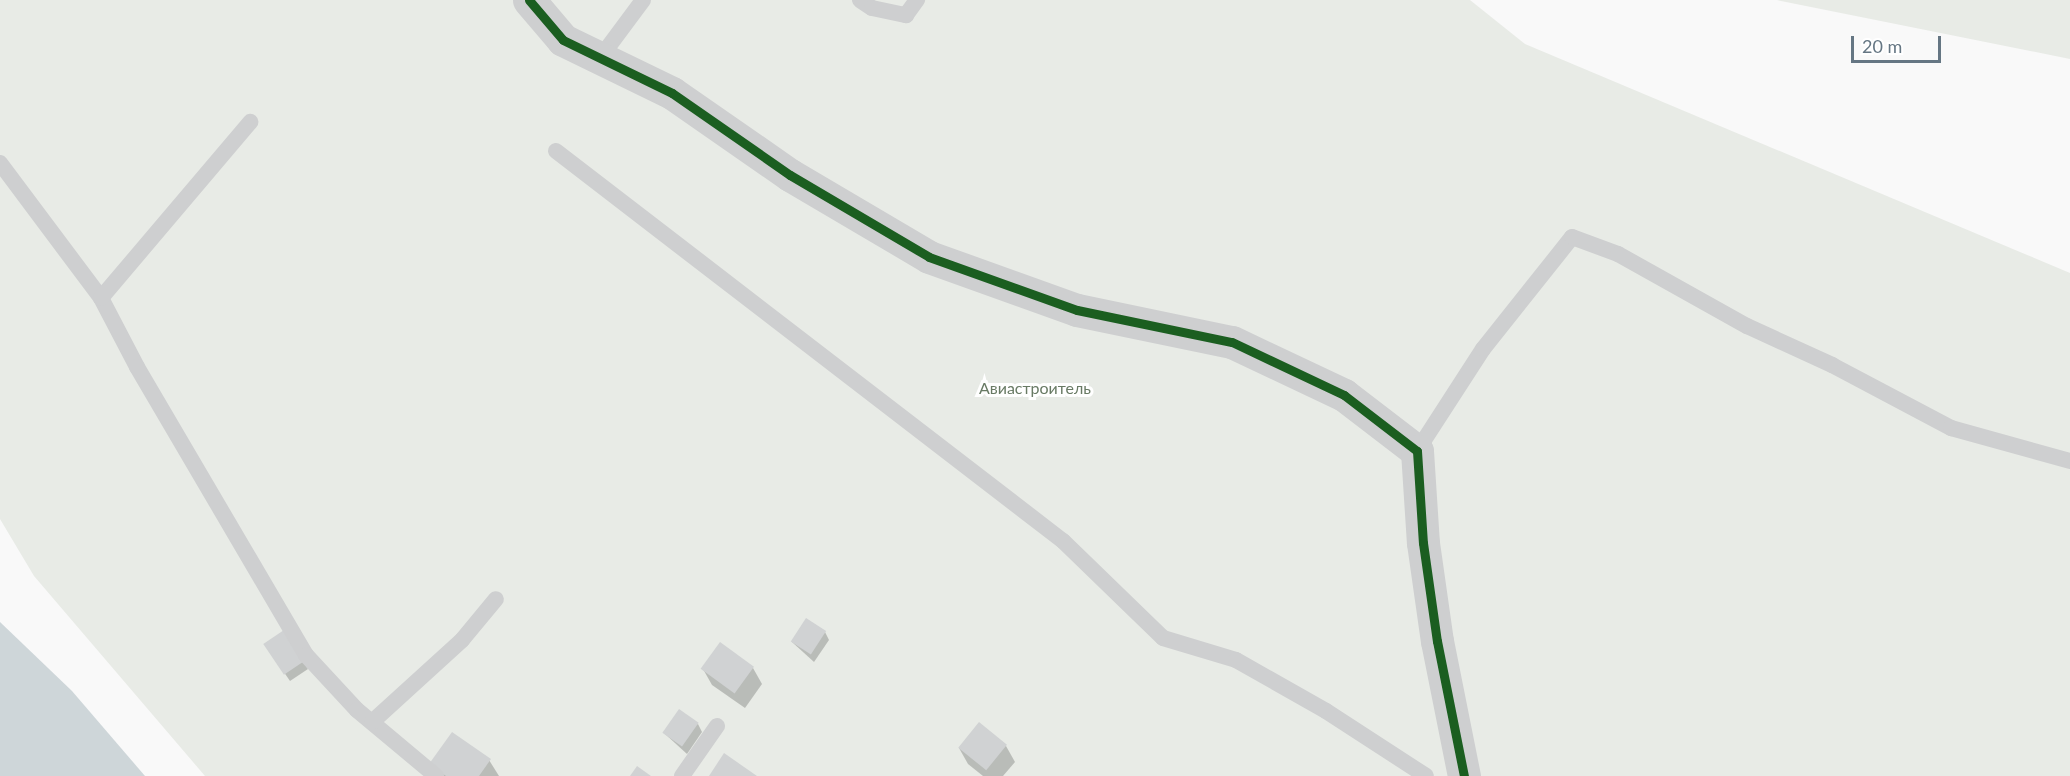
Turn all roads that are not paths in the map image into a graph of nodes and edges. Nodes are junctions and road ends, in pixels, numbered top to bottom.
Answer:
1 (529, 0) edge
2 (643, 0) edge
3 (860, 0) edge
4 (917, 0) edge
5 (600, 58) junction
6 (250, 122) dead end
7 (556, 151) dead end
8 (0, 164) edge
9 (101, 298) junction
10 (1417, 451) junction
11 (2070, 461) edge
12 (496, 599) dead end
13 (372, 722) junction
14 (717, 726) dead end
15 (436, 776) edge
16 (681, 776) edge
17 (1426, 776) edge
18 (1464, 776) edge

1 - 5 street
2 - 5 lane
3 - 4 lane
5 - 10 street
6 - 9 lane
7 - 17 lane
8 - 9 lane
9 - 13 lane
10 - 11 lane
10 - 18 street
12 - 13 lane
13 - 15 lane
14 - 16 lane

